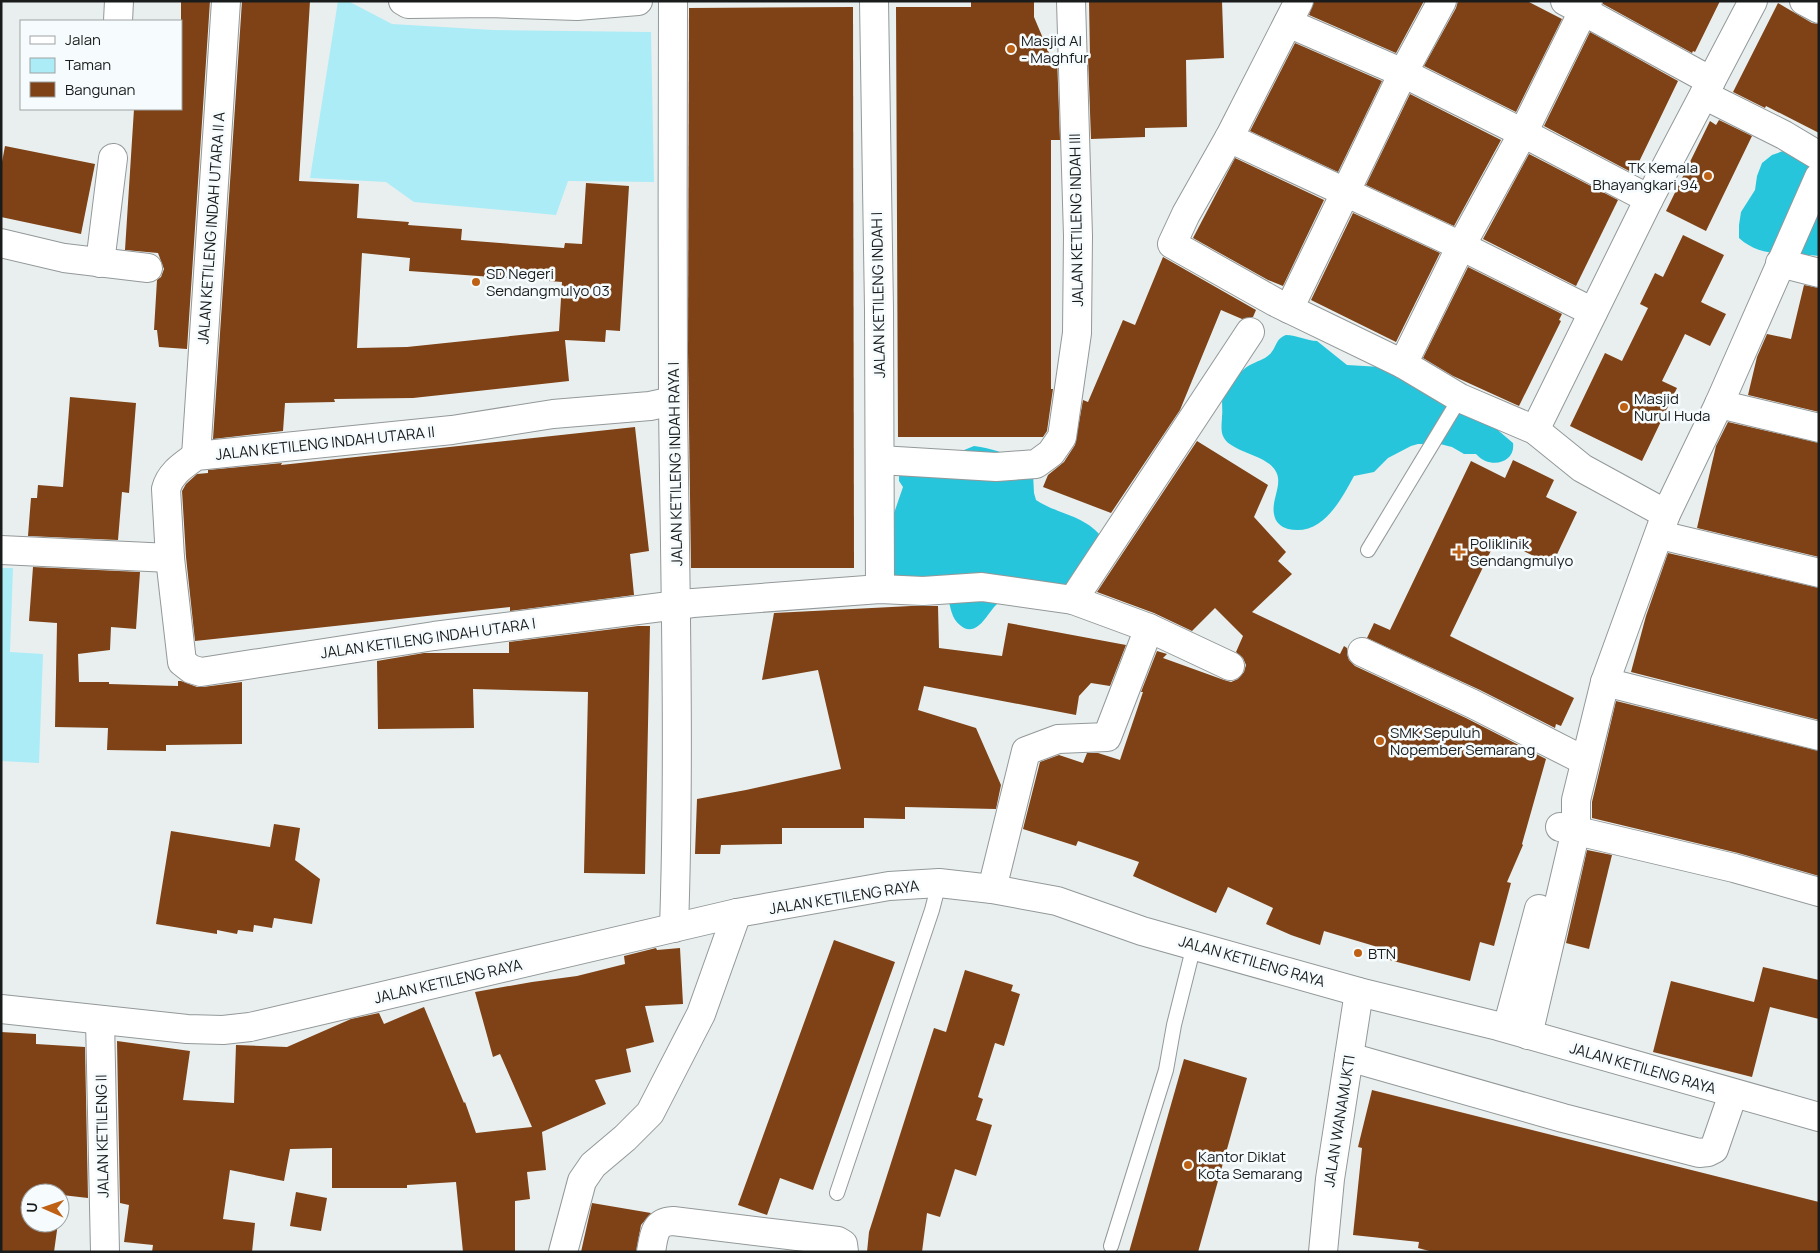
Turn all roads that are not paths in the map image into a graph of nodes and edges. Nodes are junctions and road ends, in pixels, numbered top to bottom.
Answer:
1 (119, 1) edge
2 (226, 1) edge
3 (638, 1) edge
4 (673, 1) edge
5 (874, 1) edge
6 (1071, 1) edge
7 (1442, 1) edge
8 (1753, 1) edge
9 (1804, 1) edge
10 (406, 2) edge
11 (1579, 4) edge
12 (1819, 8) edge
13 (1293, 12) edge
14 (118, 20) edge
15 (1403, 73) junction
16 (1708, 88) junction
17 (1523, 133) junction
18 (1229, 138) junction
19 (1819, 156) edge
20 (113, 158) dead end
21 (1819, 177) edge
22 (1346, 194) junction
23 (1649, 199) junction
24 (1, 243) edge
25 (1461, 246) junction
26 (100, 263) junction
27 (1780, 263) junction
28 (148, 268) dead end
29 (1819, 273) edge
30 (1289, 309) junction
31 (1593, 312) junction
32 (1250, 332) dead end
33 (1404, 364) junction
34 (1460, 398) junction
35 (673, 401) junction
36 (1719, 404) junction
37 (1819, 428) edge
38 (1535, 430) junction
39 (196, 456) junction
40 (880, 460) junction
41 (1663, 524) junction
42 (1, 550) edge
43 (1368, 550) dead end
44 (170, 558) junction
45 (1819, 573) edge
46 (880, 589) junction
47 (1073, 600) junction
48 (677, 606) junction
49 (1149, 628) junction
50 (1362, 652) dead end
51 (182, 662) joint
52 (1230, 666) dead end
53 (1605, 682) junction
54 (1819, 736) edge
55 (1586, 761) junction
56 (1568, 828) junction
57 (939, 883) junction
58 (992, 889) junction
59 (1819, 892) edge
60 (737, 913) junction
61 (674, 928) junction
62 (1194, 945) junction
63 (1359, 992) junction
64 (1, 1009) edge
65 (100, 1020) junction
66 (1518, 1032) junction
67 (1349, 1058) junction
68 (1733, 1094) junction
69 (1819, 1117) edge
70 (837, 1193) dead end
71 (1111, 1246) dead end
72 (105, 1252) edge
73 (562, 1252) edge
74 (651, 1252) edge
75 (844, 1252) edge
76 (1323, 1252) edge

1 - 14 street
2 - 39 street, JALAN KETILENG INDAH UTARA II A
3 - 10 street
4 - 35 street, JALAN KETILENG INDAH RAYA I
5 - 40 street, JALAN KETILENG INDAH I
6 - 40 street, JALAN KETILENG INDAH III
7 - 15 street
8 - 16 street
9 - 12 street
11 - 16 street
11 - 17 street
13 - 15 street
13 - 18 street
15 - 17 street
15 - 22 street
16 - 19 street
16 - 23 street
17 - 23 street
17 - 25 street
18 - 22 street
18 - 30 street
20 - 26 street
21 - 27 street
22 - 25 street
22 - 30 street
23 - 31 street
24 - 26 street
25 - 31 street
25 - 33 street
26 - 28 street
27 - 29 street
27 - 36 street
30 - 33 street
31 - 38 street
32 - 47 street
33 - 34 street
34 - 38 street
34 - 43 lane
35 - 39 street, JALAN KETILENG INDAH UTARA II
35 - 48 street, JALAN KETILENG INDAH RAYA I
36 - 37 street
36 - 41 street
38 - 41 street
39 - 44 street, JALAN KETILENG INDAH UTARA II
40 - 46 street, JALAN KETILENG INDAH I
41 - 45 street
41 - 53 street
42 - 44 street
44 - 51 street, JALAN KETILENG INDAH UTARA II
46 - 47 street
46 - 48 street
47 - 49 street
48 - 51 street, JALAN KETILENG INDAH UTARA I
48 - 61 street, JALAN KETILENG INDAH RAYA I
49 - 52 street
49 - 58 street
50 - 55 street
53 - 54 street
53 - 55 street
55 - 56 street
56 - 59 street
56 - 66 street
57 - 58 street, JALAN KETILENG RAYA
57 - 60 street, JALAN KETILENG RAYA
57 - 70 lane
58 - 62 street, JALAN KETILENG RAYA
60 - 61 street, JALAN KETILENG RAYA
60 - 73 street
61 - 65 street, JALAN KETILENG RAYA
62 - 63 street, JALAN KETILENG RAYA
62 - 71 lane
63 - 66 street, JALAN KETILENG RAYA
63 - 67 street, JALAN WANAMUKTI
64 - 65 street, JALAN KETILENG RAYA
65 - 72 street, JALAN KETILENG II
66 - 68 street, JALAN KETILENG RAYA
67 - 68 street
67 - 76 street, JALAN WANAMUKTI
68 - 69 street, JALAN KETILENG RAYA
74 - 75 street

